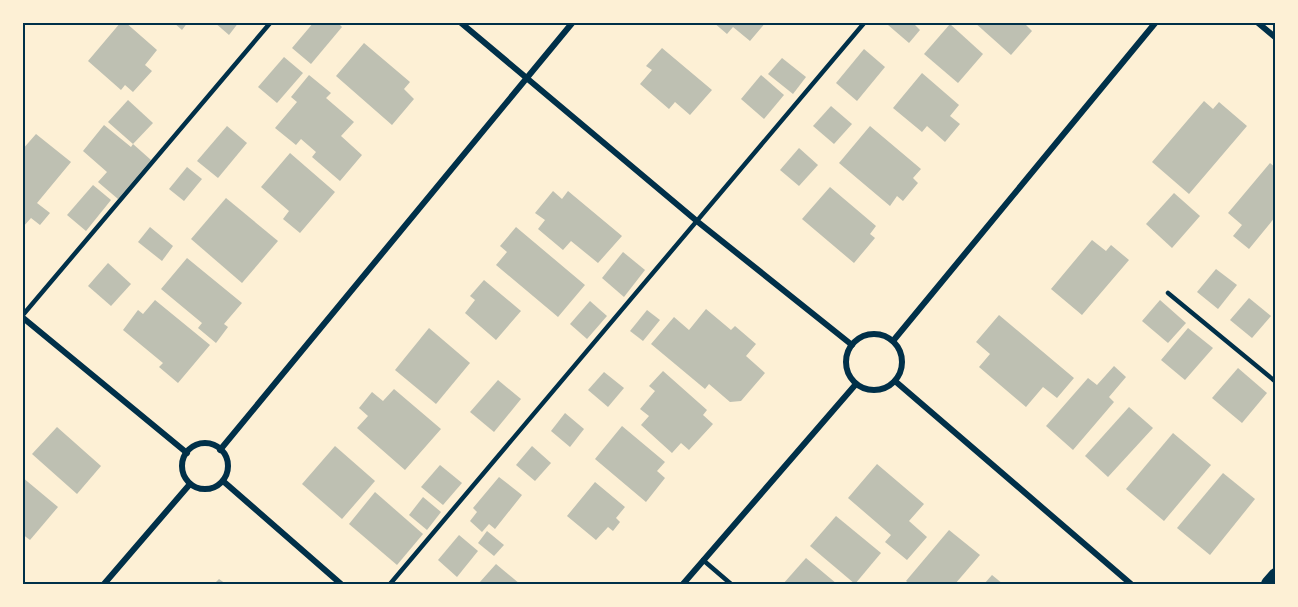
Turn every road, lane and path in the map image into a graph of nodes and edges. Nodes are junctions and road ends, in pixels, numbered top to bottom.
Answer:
1 (271, 22) edge
2 (460, 22) edge
3 (573, 22) edge
4 (865, 22) edge
5 (1156, 22) edge
6 (1257, 22) edge
7 (1275, 38) edge
8 (527, 78) junction
9 (698, 222) junction
10 (1168, 293) dead end
11 (22, 316) edge
12 (893, 341) junction
13 (852, 345) junction
14 (895, 381) junction
15 (1275, 382) edge
16 (856, 384) junction
17 (220, 450) junction
18 (187, 453) junction
19 (222, 481) junction
20 (190, 484) junction
21 (704, 561) junction
22 (1275, 576) edge
23 (104, 585) edge
24 (341, 585) edge
25 (390, 585) edge
26 (683, 585) edge
27 (731, 585) edge
28 (1131, 585) edge
29 (1269, 585) edge

1 - 11 lane
2 - 8 street
3 - 8 street
4 - 9 lane
5 - 12 street
6 - 7 street
8 - 9 street
8 - 17 street
9 - 13 street
9 - 25 lane
10 - 15 lane
11 - 18 street
12 - 13 street
12 - 14 street
13 - 16 street
14 - 16 street
14 - 28 street
16 - 21 street
17 - 18 street
17 - 19 street
18 - 20 street
19 - 20 street
19 - 24 street
20 - 23 street
21 - 26 street
21 - 27 lane
22 - 29 highway

